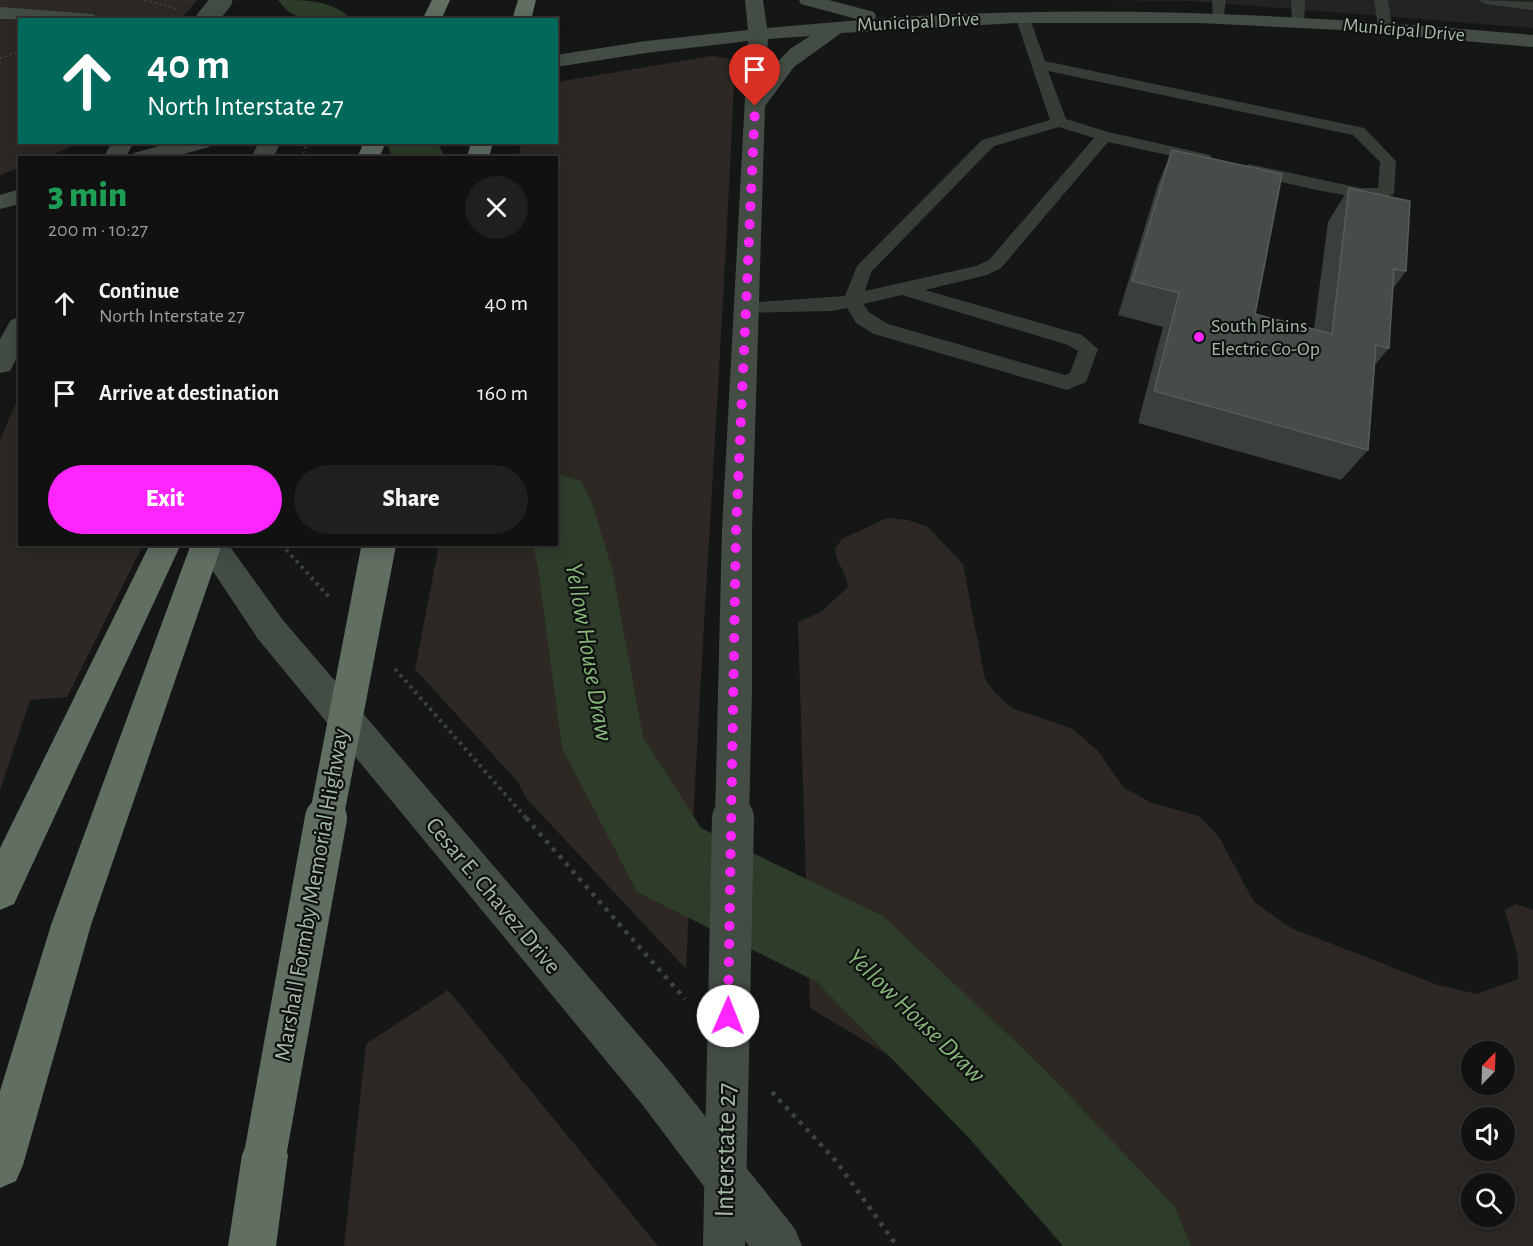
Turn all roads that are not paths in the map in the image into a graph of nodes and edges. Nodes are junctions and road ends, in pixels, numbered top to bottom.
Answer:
1 (222, 0) edge
2 (441, 0) edge
3 (527, 0) edge
4 (754, 0) edge
5 (808, 0) edge
6 (1298, 0) edge
7 (1381, 0) edge
8 (1485, 0) edge
9 (1533, 6) edge
10 (1219, 9) edge
11 (0, 13) edge
12 (1022, 16) junction
13 (66, 18) edge
14 (208, 18) edge
15 (432, 18) edge
16 (522, 18) edge
17 (913, 21) junction
18 (1299, 21) junction
19 (846, 26) junction
20 (1385, 27) junction
21 (758, 34) junction
22 (1533, 42) edge
23 (559, 61) edge
24 (1038, 64) junction
25 (755, 106) junction
26 (1059, 122) junction
27 (1104, 136) junction
28 (196, 144) edge
29 (150, 156) edge
30 (18, 196) edge
31 (0, 202) edge
32 (902, 289) junction
33 (852, 301) junction
34 (746, 309) junction
35 (18, 330) edge
36 (0, 363) edge
37 (165, 546) edge
38 (208, 546) edge
39 (210, 546) edge
40 (379, 546) edge
41 (0, 890) edge
42 (0, 1165) edge
43 (252, 1246) edge
44 (724, 1246) edge
45 (778, 1246) edge

1 - 14 main road, bridge
2 - 15 highway
3 - 16 highway
4 - 21 main road, Interstate 27
5 - 17 main road
6 - 18 lane
7 - 20 lane
8 - 9 lane
10 - 12 main road, Municipal Drive
10 - 18 main road, Municipal Drive
11 - 13 main road
12 - 17 main road, Municipal Drive
12 - 24 lane
17 - 19 main road, Municipal Drive
18 - 20 main road, Municipal Drive
19 - 21 main road, Municipal Drive
19 - 25 main road
20 - 22 main road, Municipal Drive
21 - 23 main road, Municipal Drive
21 - 25 main road, Interstate 27
24 - 26 lane
24 - 27 lane
25 - 34 main road, Interstate 27
26 - 27 lane
26 - 33 lane
27 - 32 lane
28 - 29 main road
30 - 31 main road
32 - 33 lane
32 - 33 lane
33 - 34 lane
34 - 44 main road, Interstate 27, bridge
35 - 36 main road
37 - 41 highway
38 - 42 highway
39 - 45 main road, Cesar E. Chavez Drive
40 - 43 highway, Marshall Formby Memorial Highway, bridge

